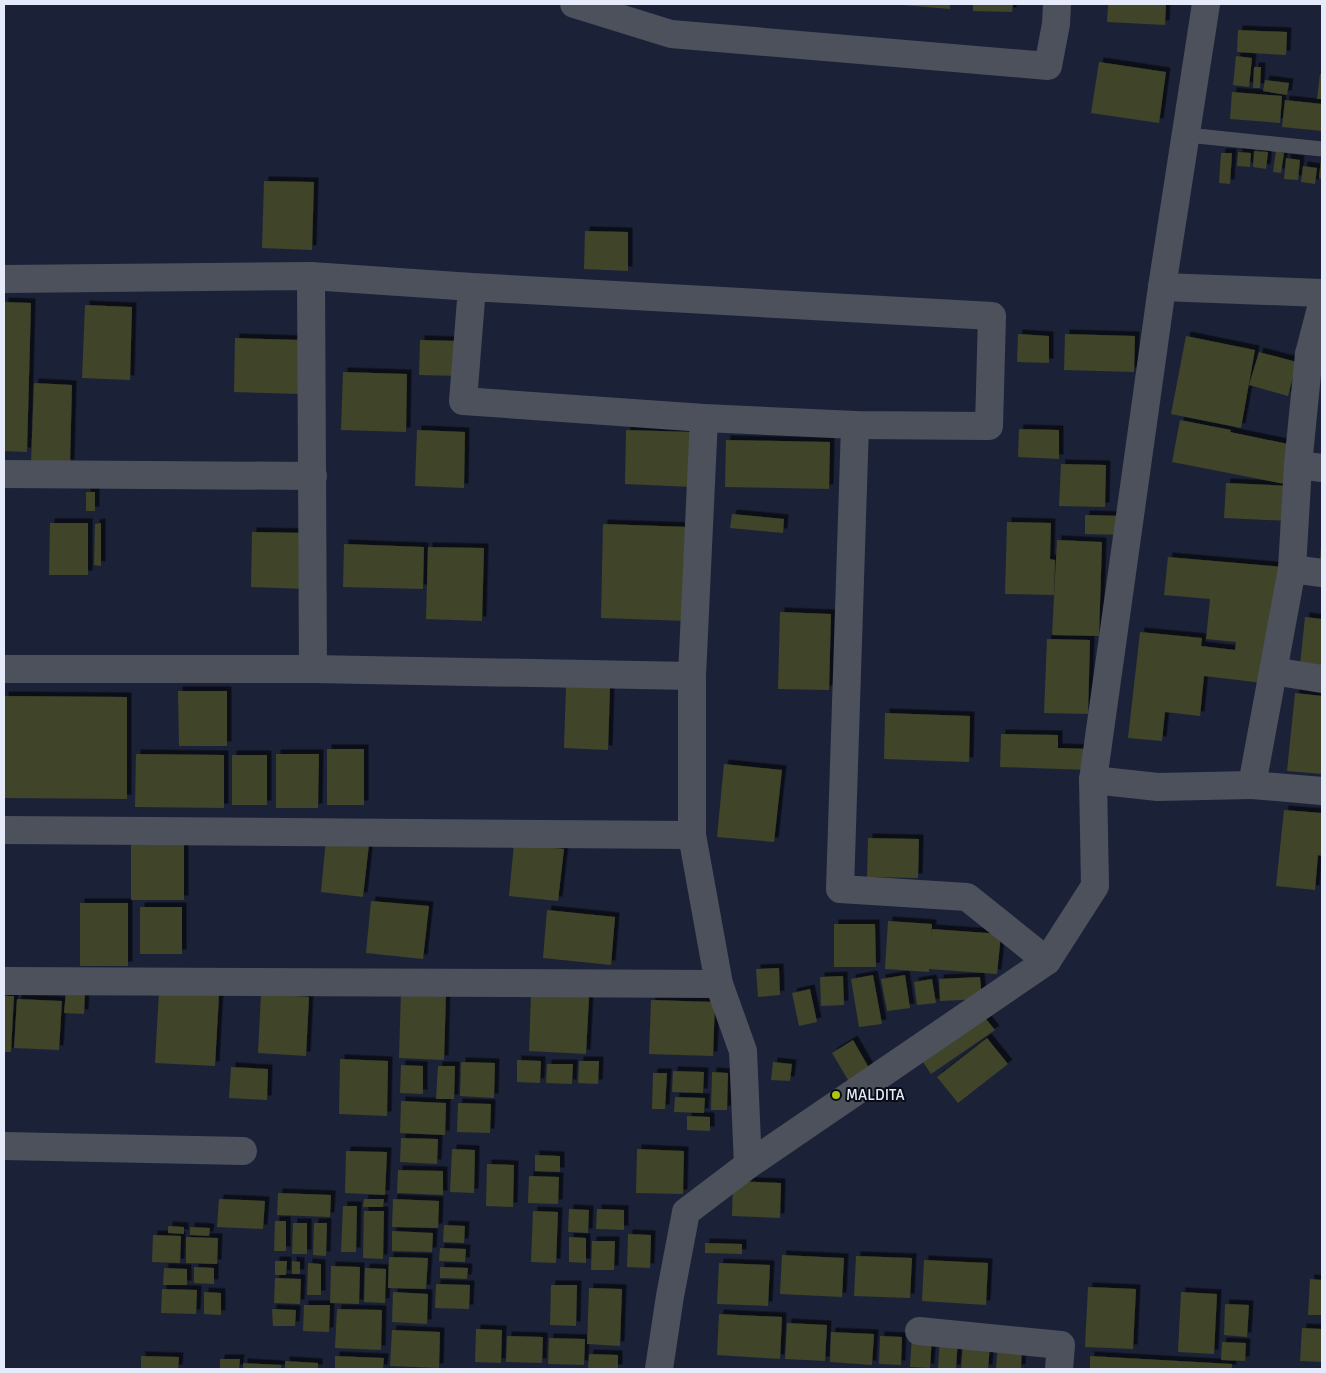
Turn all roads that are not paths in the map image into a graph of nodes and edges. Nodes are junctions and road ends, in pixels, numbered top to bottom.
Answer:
1 (574, 4) edge
2 (1057, 4) edge
3 (1206, 4) edge
4 (1187, 134) junction
5 (1322, 149) edge
6 (311, 276) junction
7 (4, 279) edge
8 (472, 287) junction
9 (1162, 287) junction
10 (1322, 293) edge
11 (1322, 304) edge
12 (1316, 354) edge
13 (704, 418) junction
14 (855, 425) junction
15 (1310, 467) edge
16 (4, 474) edge
17 (313, 476) junction
18 (1292, 569) junction
19 (1322, 572) edge
20 (4, 669) edge
21 (313, 669) junction
22 (1273, 671) junction
23 (692, 676) junction
24 (1322, 679) edge
25 (1093, 780) junction
26 (1252, 785) junction
27 (1322, 791) edge
28 (4, 830) edge
29 (692, 835) junction
30 (1047, 961) junction
31 (4, 980) edge
32 (719, 984) junction
33 (4, 1146) edge
34 (243, 1151) dead end
35 (748, 1165) junction
36 (919, 1331) dead end
37 (659, 1369) edge
38 (1059, 1369) edge

1 - 2 street
3 - 4 street
4 - 5 lane
4 - 9 street
6 - 7 street
6 - 8 street
6 - 17 street
8 - 13 street
8 - 14 street
9 - 10 street
9 - 25 street
11 - 12 street
12 - 15 street
13 - 14 street
13 - 23 street
14 - 30 street
15 - 18 street
16 - 17 street
17 - 21 street
18 - 19 street
18 - 22 street
20 - 21 street
21 - 23 street
22 - 24 street
22 - 26 street
23 - 29 street
25 - 26 street
25 - 30 street
26 - 27 street
28 - 29 street
29 - 32 street
30 - 35 street
31 - 32 street
32 - 35 street
33 - 34 street
35 - 37 street
36 - 38 street

